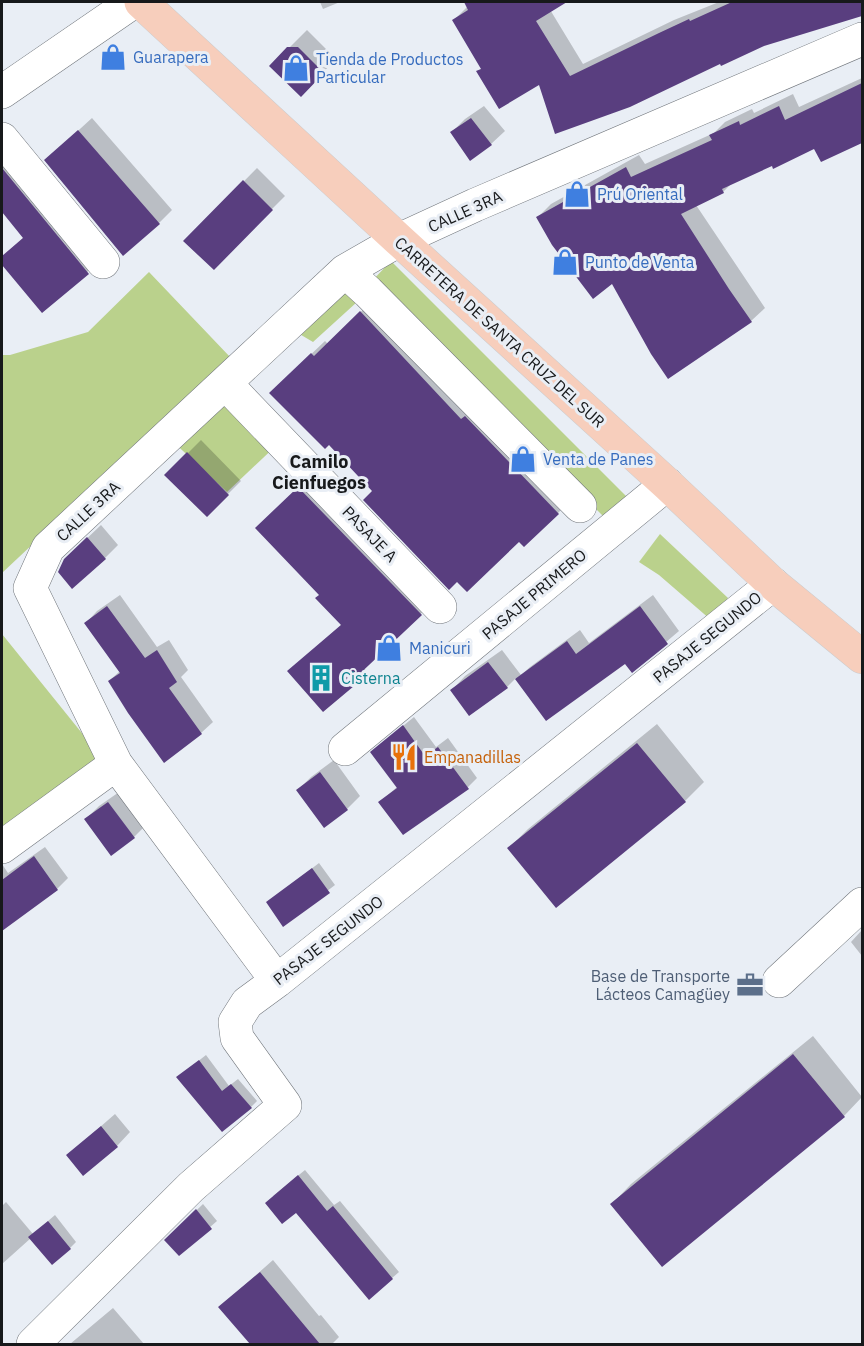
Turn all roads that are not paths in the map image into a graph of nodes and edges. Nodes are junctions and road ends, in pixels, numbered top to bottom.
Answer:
1 (133, 2) edge
2 (141, 2) edge
3 (862, 39) edge
4 (2, 92) edge
5 (2, 139) edge
6 (399, 240) junction
7 (103, 262) dead end
8 (345, 272) junction
9 (225, 383) junction
10 (667, 484) junction
11 (580, 506) dead end
12 (773, 584) junction
13 (440, 608) dead end
14 (862, 657) edge
15 (345, 749) dead end
16 (116, 764) junction
17 (2, 847) edge
18 (862, 904) edge
19 (277, 981) junction
20 (778, 981) dead end
21 (33, 1344) edge

1 - 4 street
2 - 6 main road, CARRETERA DE SANTA CRUZ DEL SUR
3 - 6 street, CALLE 3RA
5 - 7 street
6 - 8 street, CALLE 3RA
6 - 10 main road, CARRETERA DE SANTA CRUZ DEL SUR
8 - 9 street, CALLE 3RA
8 - 11 street
9 - 13 street, PASAJE A
9 - 16 street, CALLE 3RA
10 - 12 main road, CARRETERA DE SANTA CRUZ DEL SUR
10 - 15 street, PASAJE PRIMERO
12 - 14 main road, CARRETERA DE SANTA CRUZ DEL SUR
12 - 19 street, PASAJE SEGUNDO
16 - 17 street
16 - 19 street
18 - 20 street
19 - 21 street, PASAJE SEGUNDO

